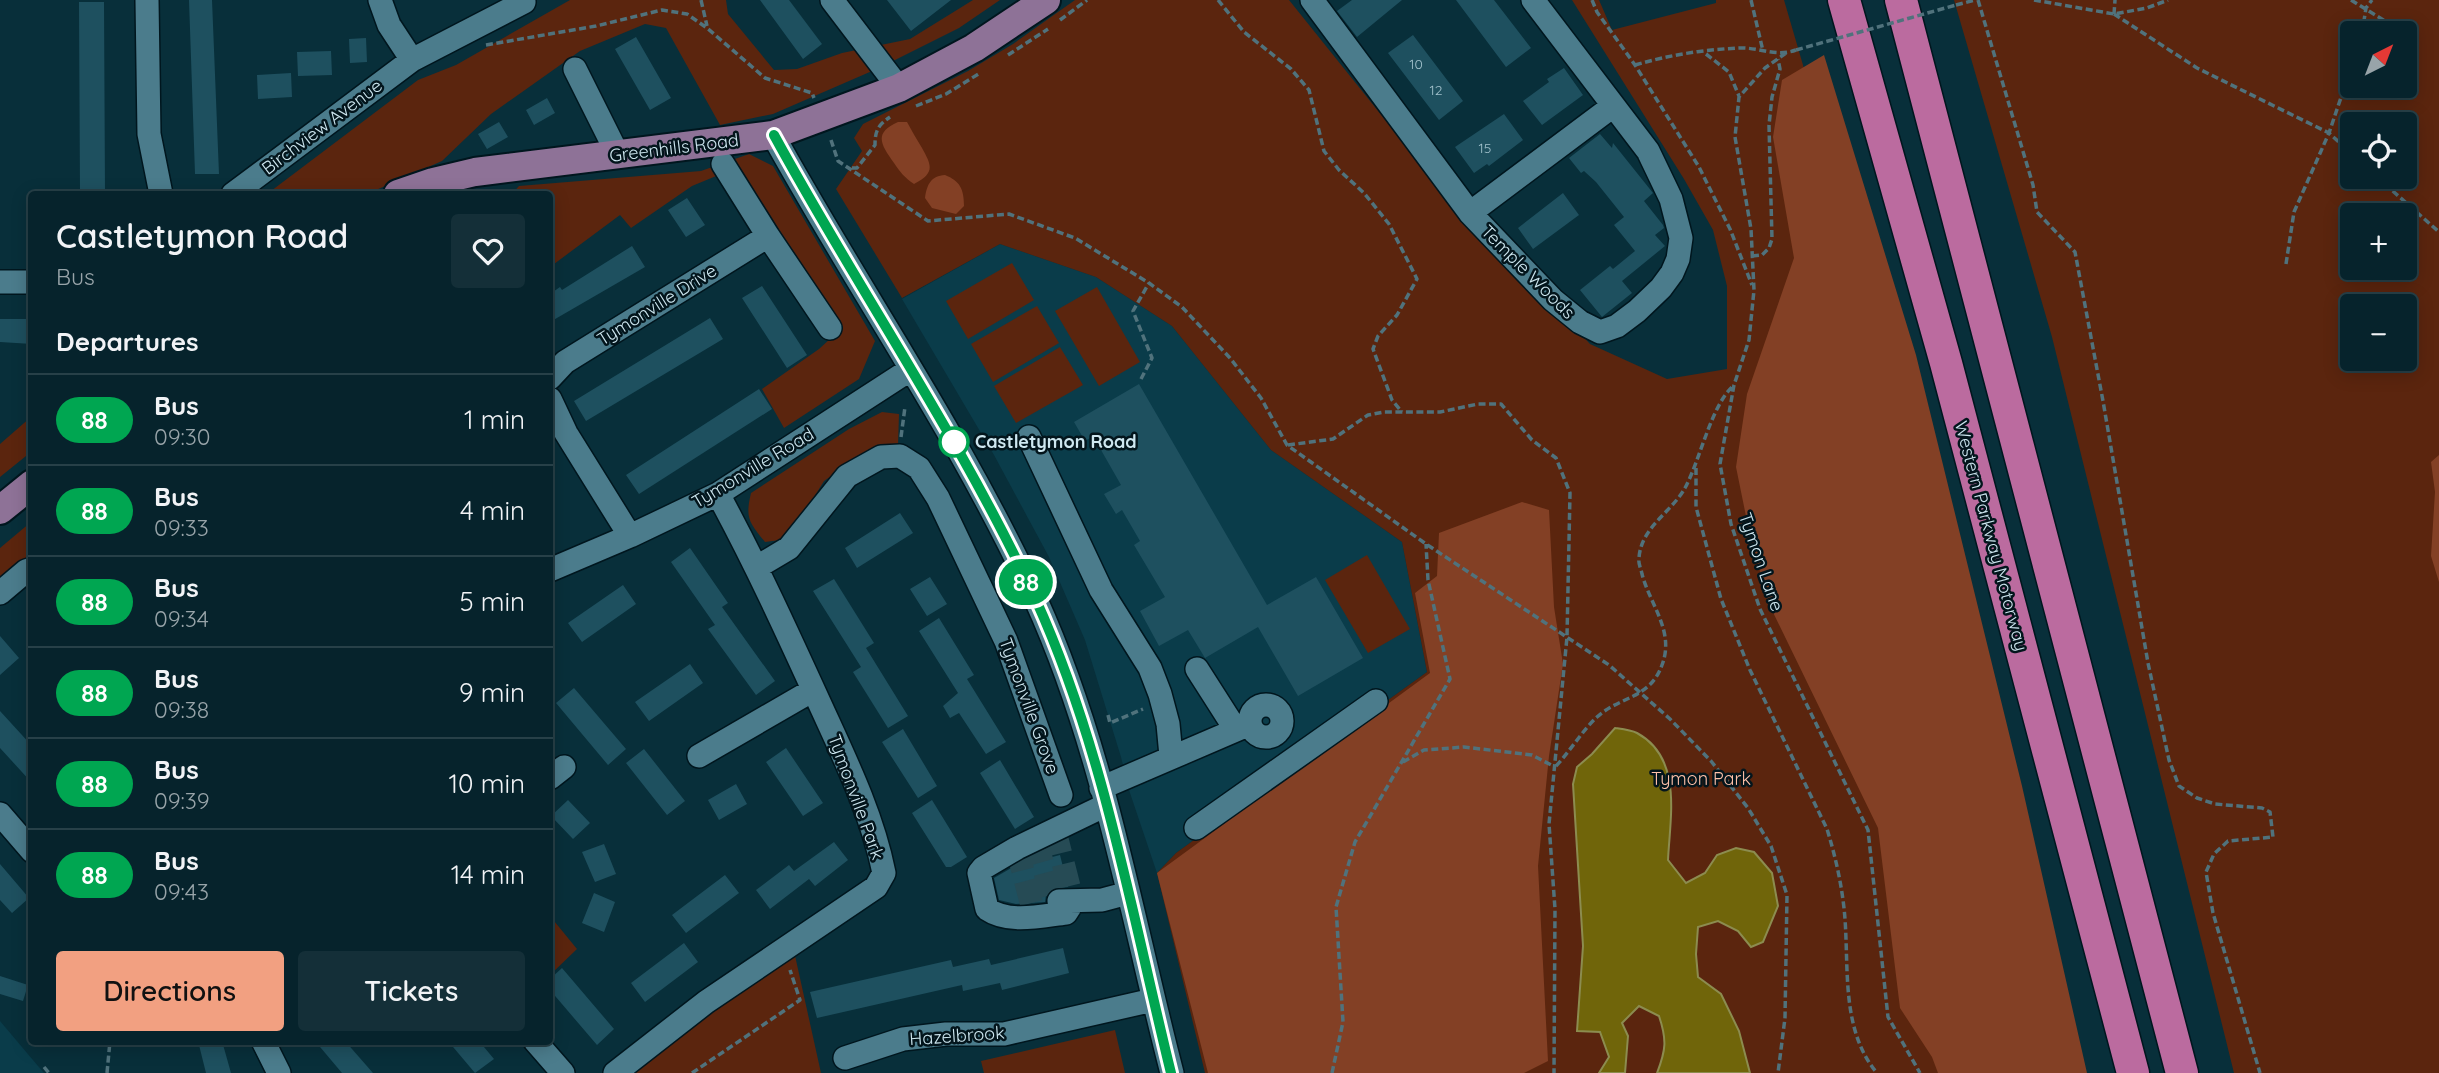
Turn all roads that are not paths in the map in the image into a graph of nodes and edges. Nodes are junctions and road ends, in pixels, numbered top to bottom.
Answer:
1 (147, 0) edge
2 (380, 0) edge
3 (832, 0) edge
4 (1046, 0) edge
5 (1312, 0) edge
6 (1534, 0) edge
7 (1844, 0) edge
8 (1901, 0) edge
9 (524, 2) dead end
10 (412, 60) junction
11 (575, 69) dead end
12 (902, 103) junction
13 (1613, 106) junction
14 (774, 135) junction
15 (618, 155) junction
16 (723, 164) dead end
17 (160, 191) edge
18 (237, 191) edge
19 (407, 191) edge
20 (1470, 213) junction
21 (768, 236) junction
22 (0, 282) edge
23 (28, 282) edge
24 (830, 328) dead end
25 (911, 369) junction
26 (553, 375) edge
27 (553, 405) edge
28 (1029, 437) dead end
29 (28, 487) edge
30 (718, 494) junction
31 (0, 510) edge
32 (630, 536) junction
33 (757, 567) junction
34 (553, 568) edge
35 (28, 570) edge
36 (0, 593) edge
37 (1197, 669) dead end
38 (813, 690) junction
39 (1376, 701) dead end
40 (1243, 727) junction
41 (699, 756) dead end
42 (1171, 756) junction
43 (1294, 760) junction
44 (1061, 796) dead end
45 (1104, 796) junction
46 (0, 814) edge
47 (1196, 828) dead end
48 (28, 846) edge
49 (1128, 893) junction
50 (1073, 902) junction
51 (1032, 906) dead end
52 (1153, 1000) junction
53 (265, 1045) edge
54 (538, 1045) edge
55 (845, 1058) dead end
56 (279, 1073) edge
57 (563, 1073) edge
58 (615, 1073) edge
59 (1171, 1073) edge
60 (2133, 1073) edge
61 (2182, 1073) edge

1 - 17 street
2 - 10 street
3 - 12 street
4 - 12 main road, Greenhills Road
5 - 20 street, Temple Woods
6 - 13 street, Temple Woods
7 - 60 highway, Western Parkway Motorway
8 - 61 highway
9 - 10 street, Birchview Avenue
10 - 18 street, Birchview Avenue
11 - 15 street
12 - 14 main road, Greenhills Road
13 - 20 street, Temple Woods
13 - 20 street, Temple Woods
14 - 15 main road, Greenhills Road
14 - 25 street
15 - 19 main road, Greenhills Road
16 - 21 street
21 - 24 street
21 - 26 street, Tymonville Drive
22 - 23 street
25 - 30 street, Tymonville Road
25 - 45 street
27 - 32 street
28 - 42 street
29 - 31 main road
30 - 32 street, Tymonville Road
30 - 33 street, Tymonville Park
32 - 34 street, Tymonville Road
33 - 38 street, Tymonville Park
33 - 44 street, Tymonville Grove
35 - 36 street
37 - 40 street
38 - 41 street
38 - 58 street, Tymonville Park
39 - 43 street
40 - 42 street
40 - 43 street
42 - 45 street
43 - 47 street
45 - 49 street
45 - 50 street
46 - 48 street
49 - 50 street
49 - 52 street
50 - 51 street
52 - 55 street, Hazelbrook
52 - 59 street
53 - 56 street
54 - 57 street

